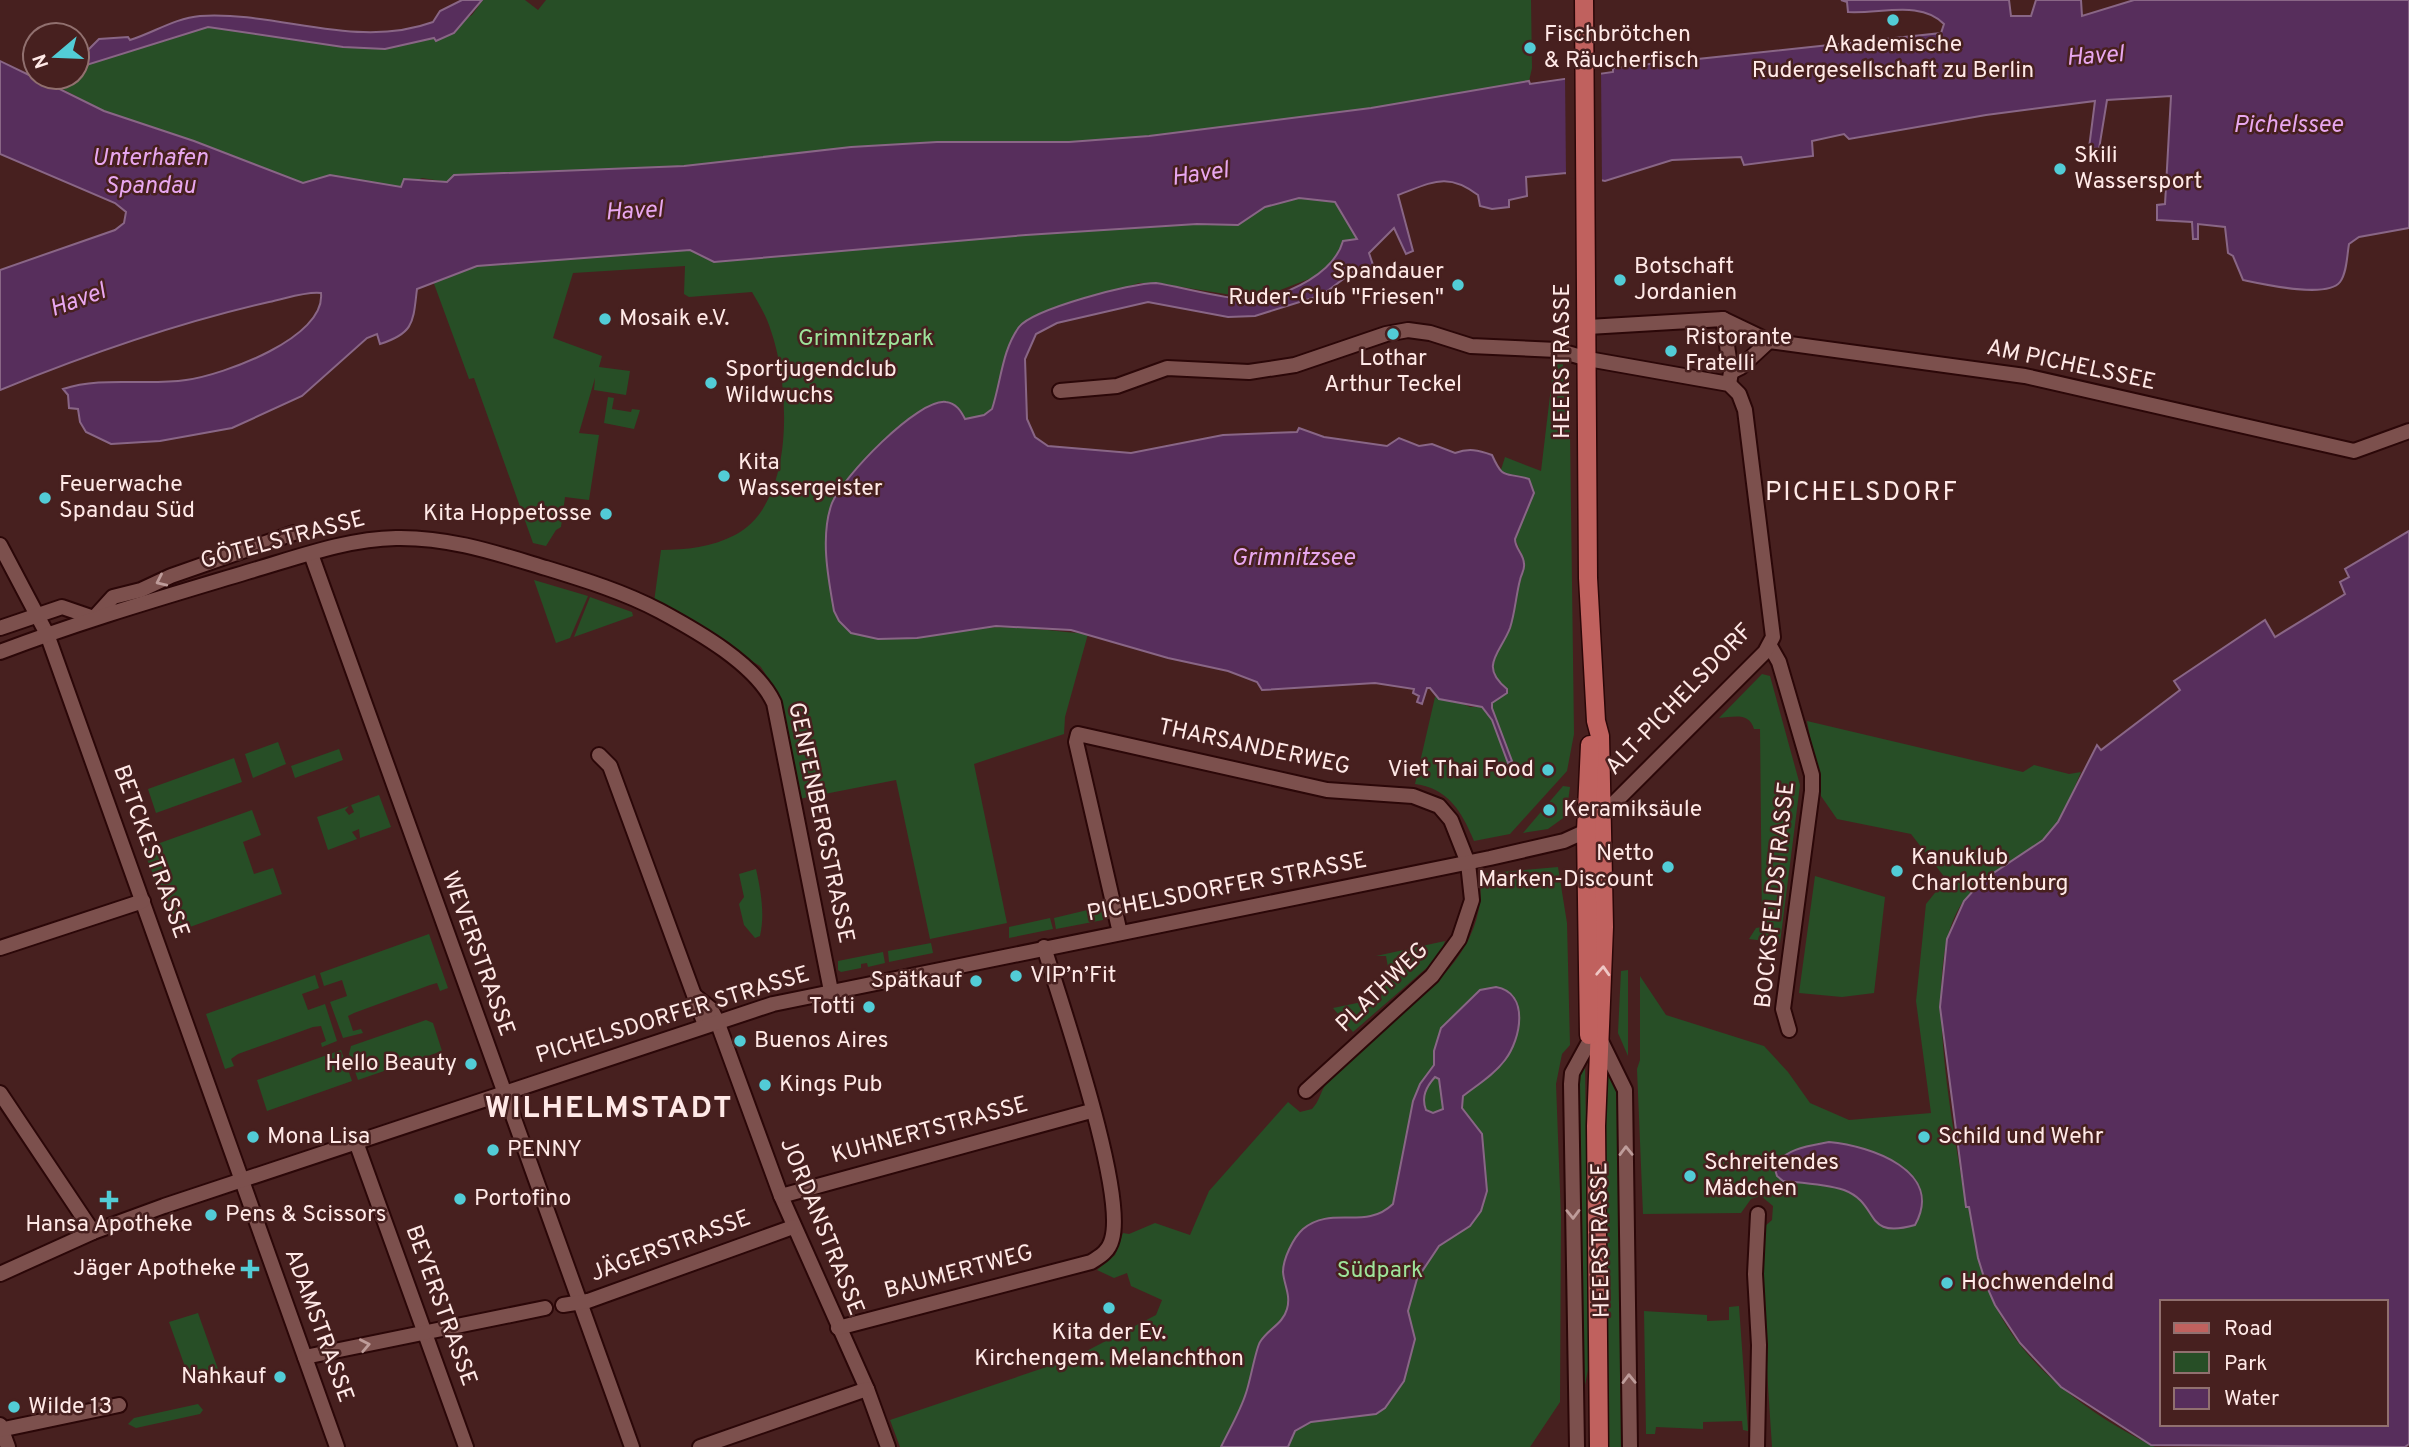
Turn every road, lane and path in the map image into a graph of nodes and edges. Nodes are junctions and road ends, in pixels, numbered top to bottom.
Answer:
1 (1584, 0) edge
2 (1723, 319) junction
3 (1588, 327) junction
4 (1769, 341) junction
5 (1588, 359) junction
6 (1730, 378) junction
7 (1060, 391) dead end
8 (2409, 431) edge
9 (294, 533) dead end
10 (0, 545) edge
11 (311, 554) junction
12 (645, 604) joint
13 (39, 613) junction
14 (94, 618) junction
15 (0, 628) edge
16 (47, 634) junction
17 (1770, 646) junction
18 (0, 652) edge
19 (1596, 721) junction
20 (599, 755) dead end
21 (1602, 818) junction
22 (1586, 831) junction
23 (1468, 863) junction
24 (143, 901) junction
25 (1120, 933) junction
26 (1044, 947) junction
27 (0, 948) edge
28 (831, 991) junction
29 (711, 1023) junction
30 (1789, 1030) dead end
31 (1594, 1040) junction
32 (1306, 1091) dead end
33 (0, 1093) edge
34 (502, 1093) junction
35 (1091, 1111) junction
36 (356, 1142) junction
37 (241, 1181) junction
38 (781, 1196) junction
39 (1758, 1214) dead end
40 (793, 1227) junction
41 (93, 1232) junction
42 (0, 1274) edge
43 (579, 1301) junction
44 (563, 1305) dead end
45 (545, 1308) dead end
46 (838, 1328) junction
47 (426, 1333) junction
48 (305, 1357) junction
49 (867, 1389) junction
50 (119, 1405) dead end
51 (1, 1428) edge
52 (8, 1447) edge
53 (337, 1447) edge
54 (467, 1447) edge
55 (632, 1447) edge
56 (700, 1447) edge
57 (888, 1447) edge
58 (1577, 1447) edge
59 (1599, 1447) edge
60 (1630, 1447) edge
61 (1756, 1447) edge

1 - 3 main road, HEERSTRASSE
2 - 3 street
2 - 4 street, AM PICHELSSEE
2 - 6 street, ALT-PICHELSDORF
3 - 5 main road, HEERSTRASSE
4 - 6 street
4 - 8 street, AM PICHELSSEE
5 - 6 street
5 - 7 street
5 - 19 main road, HEERSTRASSE
6 - 17 street, ALT-PICHELSDORF
9 -> 14 street
10 - 13 street, BETCKESTRASSE
11 - 12 street, GÖTELSTRASSE
11 - 14 street, GÖTELSTRASSE
11 - 34 street, WEVERSTRASSE
12 - 28 street, GENFENBERGSTRASSE
13 - 14 street
13 - 15 street
13 - 16 street, BETCKESTRASSE
14 - 16 street, GÖTELSTRASSE
16 - 18 street, GÖTELSTRASSE
16 - 24 street, BETCKESTRASSE
17 - 21 street, ALT-PICHELSDORF
17 - 30 street, BOCKSFELDSTRASSE
19 - 21 main road, HEERSTRASSE
19 - 22 main road, HEERSTRASSE
20 - 29 street, JORDANSTRASSE
21 - 22 street, ALT-PICHELSDORF
31 -> 21 main road, HEERSTRASSE
22 - 23 street, PICHELSDORFER STRASSE
22 - 31 main road, HEERSTRASSE
23 - 25 street, PICHELSDORFER STRASSE
23 - 25 street, THARSANDERWEG
23 - 32 street, PLATHWEG
24 - 27 street
24 - 37 street, BETCKESTRASSE
25 - 26 street, PICHELSDORFER STRASSE
26 - 28 street, PICHELSDORFER STRASSE
26 - 35 street
28 - 29 street, PICHELSDORFER STRASSE
29 - 34 street, PICHELSDORFER STRASSE
29 - 38 street, JORDANSTRASSE
31 -> 58 street, HEERSTRASSE
31 - 59 main road, HEERSTRASSE
60 -> 31 street, HEERSTRASSE
33 - 41 street
34 - 36 street, PICHELSDORFER STRASSE
34 - 43 street, WEVERSTRASSE
35 - 38 street, KUHNERTSTRASSE
35 - 46 street, BAUMERTWEG
36 - 37 street, PICHELSDORFER STRASSE
36 - 47 street, BEYERSTRASSE
37 - 41 street, PICHELSDORFER STRASSE
37 - 48 street, ADAMSTRASSE
38 - 40 street, JORDANSTRASSE
39 - 61 street
40 - 43 street, JÄGERSTRASSE
40 - 46 street, JORDANSTRASSE
41 - 42 street, PICHELSDORFER STRASSE
43 - 44 street, JÄGERSTRASSE
43 - 55 street, WEVERSTRASSE
45 - 47 street
46 - 49 street, JORDANSTRASSE
48 -> 47 street
47 - 54 street, BEYERSTRASSE
48 - 53 street, ADAMSTRASSE
49 - 56 street
49 - 57 street, JORDANSTRASSE
50 - 51 street
51 - 52 street

